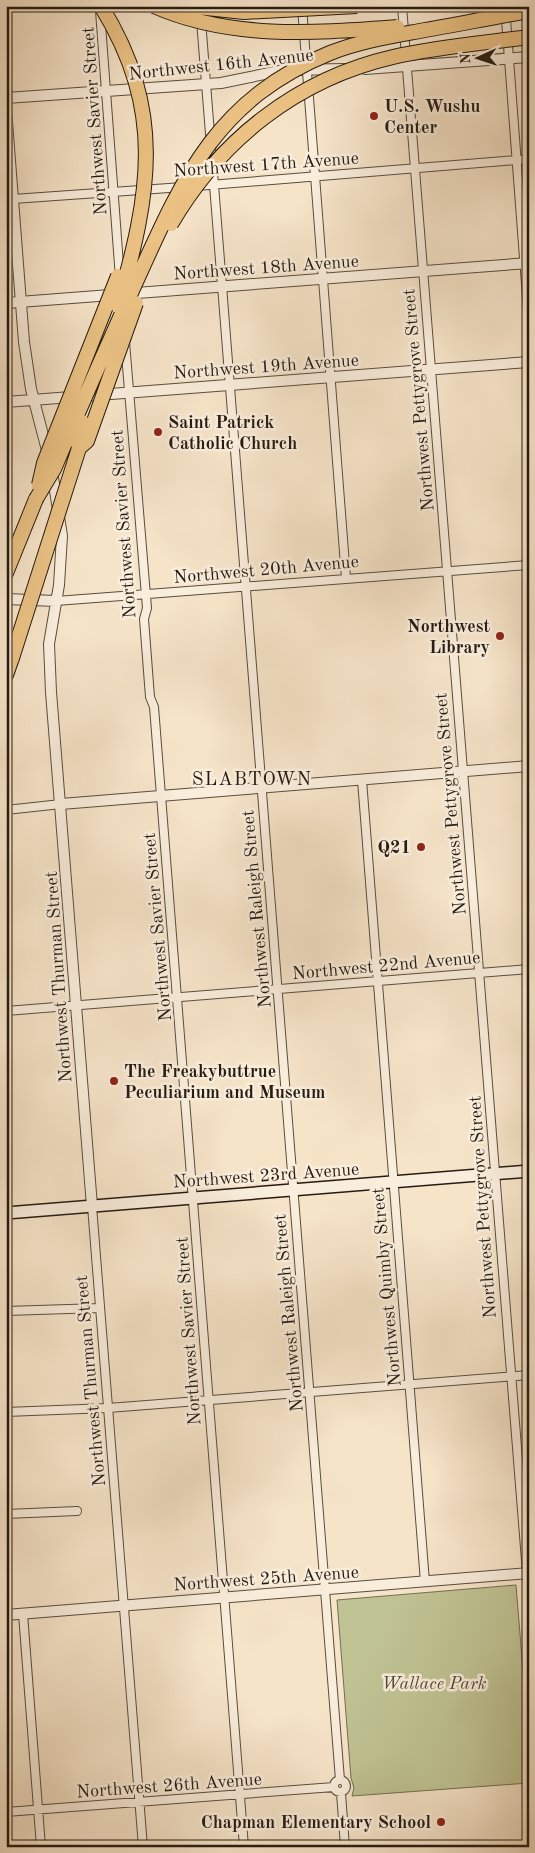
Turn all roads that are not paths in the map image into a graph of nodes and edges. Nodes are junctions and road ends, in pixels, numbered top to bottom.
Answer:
1 (99, 6) edge
2 (154, 6) edge
3 (188, 6) edge
4 (200, 6) edge
5 (302, 6) edge
6 (357, 6) edge
7 (402, 6) edge
8 (504, 6) edge
9 (529, 11) edge
10 (529, 17) edge
11 (529, 37) edge
12 (529, 57) edge
13 (508, 59) junction
14 (406, 67) junction
15 (308, 70) junction
16 (206, 84) junction
17 (107, 91) junction
18 (6, 98) edge
19 (6, 109) edge
20 (529, 159) edge
21 (516, 160) junction
22 (415, 168) junction
23 (316, 177) junction
24 (214, 185) junction
25 (114, 192) junction
26 (10, 200) edge
27 (527, 263) edge
28 (422, 272) junction
29 (324, 279) junction
30 (222, 287) junction
31 (122, 295) junction
32 (21, 302) junction
33 (6, 303) edge
34 (529, 324) edge
35 (529, 362) edge
36 (431, 370) junction
37 (331, 378) junction
38 (230, 385) junction
39 (129, 393) junction
40 (34, 400) junction
41 (6, 402) edge
42 (79, 448) junction
43 (36, 500) junction
44 (529, 565) edge
45 (446, 571) junction
46 (6, 573) edge
47 (346, 578) junction
48 (246, 587) junction
49 (145, 595) junction
50 (6, 599) edge
51 (56, 602) junction
52 (6, 675) edge
53 (529, 766) edge
54 (462, 772) junction
55 (362, 780) junction
56 (262, 788) junction
57 (161, 795) junction
58 (60, 804) junction
59 (6, 810) edge
60 (529, 969) edge
61 (479, 972) junction
62 (378, 981) junction
63 (278, 989) junction
64 (178, 997) junction
65 (77, 1004) junction
66 (6, 1011) edge
67 (529, 1171) edge
68 (494, 1174) junction
69 (393, 1182) junction
70 (293, 1190) junction
71 (193, 1198) junction
72 (92, 1206) junction
73 (6, 1213) edge
74 (100, 1308) junction
75 (6, 1311) edge
76 (529, 1375) edge
77 (510, 1376) junction
78 (409, 1384) junction
79 (310, 1392) junction
80 (208, 1400) junction
81 (108, 1408) junction
82 (6, 1412) edge
83 (78, 1511) dead end
84 (6, 1514) edge
85 (528, 1573) edge
86 (425, 1582) junction
87 (325, 1589) junction
88 (224, 1597) junction
89 (529, 1598) edge
90 (124, 1605) junction
91 (23, 1614) junction
92 (6, 1615) edge
93 (340, 1780) junction
94 (334, 1787) junction
95 (341, 1793) junction
96 (240, 1794) junction
97 (139, 1802) junction
98 (38, 1810) junction
99 (6, 1812) edge
100 (41, 1847) edge
101 (143, 1847) edge
102 (244, 1847) edge
103 (345, 1847) edge

1 - 17 street, Northwest Savier Street
1 - 42 highway, bridge
1 - 43 highway, bridge
2 - 10 highway, bridge
3 - 6 highway, bridge
4 - 16 street, Northwest Raleigh Street
5 - 15 street
7 - 14 street, Northwest Pettygrove Street
8 - 13 street
9 - 43 highway, bridge
11 - 42 highway, bridge
12 - 13 street, Northwest 16th Avenue
13 - 14 street, Northwest 16th Avenue
13 - 21 street
14 - 15 street, Northwest 16th Avenue
14 - 22 street, Northwest Pettygrove Street
15 - 16 street, Northwest 16th Avenue
15 - 23 street
16 - 17 street, Northwest 16th Avenue
16 - 24 street, Northwest Raleigh Street
17 - 18 street, Northwest 16th Avenue
17 - 25 street, Northwest Savier Street
19 - 26 street, Northwest Thurman Street
20 - 21 street, Northwest 17th Avenue
21 - 22 street, Northwest 17th Avenue
21 - 27 street
22 - 23 street, Northwest 17th Avenue
22 - 28 street, Northwest Pettygrove Street
23 - 24 street, Northwest 17th Avenue
23 - 29 street
24 - 25 street, Northwest 17th Avenue
24 - 30 street, Northwest Raleigh Street
25 - 26 street, Northwest 17th Avenue
25 - 31 street, Northwest Savier Street
26 - 32 street, Northwest Thurman Street
27 - 28 street, Northwest 18th Avenue
27 - 34 street
28 - 29 street, Northwest 18th Avenue
28 - 36 street, Northwest Pettygrove Street
29 - 30 street, Northwest 18th Avenue
29 - 37 street
30 - 31 street, Northwest 18th Avenue
30 - 38 street, Northwest Raleigh Street
31 - 32 street, Northwest 18th Avenue
31 - 39 street, Northwest Savier Street
32 - 33 street, Northwest 18th Avenue
32 - 40 street, Northwest Thurman Street
35 - 36 street, Northwest 19th Avenue
36 - 37 street, Northwest 19th Avenue
36 - 45 street, Northwest Pettygrove Street
37 - 38 street, Northwest 19th Avenue
37 - 47 street
38 - 39 street, Northwest 19th Avenue
38 - 48 street, Northwest Raleigh Street
39 - 40 street, Northwest 19th Avenue
39 - 49 street, Northwest Savier Street
40 - 41 street, Northwest 19th Avenue
40 - 51 street, Northwest Thurman Street
42 - 52 highway, bridge
43 - 46 highway
44 - 45 street, Northwest 20th Avenue
45 - 47 street, Northwest 20th Avenue
45 - 54 street, Northwest Pettygrove Street
47 - 48 street, Northwest 20th Avenue
48 - 49 street, Northwest 20th Avenue
48 - 56 street, Northwest Raleigh Street
49 - 51 street, Northwest 20th Avenue
49 - 57 street, Northwest Savier Street
50 - 51 street, Northwest 20th Avenue
51 - 58 street, Northwest Thurman Street
53 - 54 street
54 - 55 street
54 - 61 street, Northwest Pettygrove Street
55 - 56 street
55 - 62 street, Northwest Quimby Street
56 - 57 street
56 - 63 street, Northwest Raleigh Street
57 - 58 street
57 - 64 street, Northwest Savier Street
58 - 59 street
58 - 65 street, Northwest Thurman Street
60 - 61 street, Northwest 22nd Avenue
61 - 62 street, Northwest 22nd Avenue
61 - 68 street, Northwest Pettygrove Street
62 - 63 street, Northwest 22nd Avenue
62 - 69 street, Northwest Quimby Street
63 - 64 street, Northwest 22nd Avenue
63 - 70 street, Northwest Raleigh Street
64 - 65 street, Northwest 22nd Avenue
64 - 71 street, Northwest Savier Street
65 - 66 street, Northwest 22nd Avenue
65 - 72 street, Northwest Thurman Street
67 - 68 main road, Northwest 23rd Avenue
68 - 69 main road, Northwest 23rd Avenue
68 - 77 street, Northwest Pettygrove Street
69 - 70 main road, Northwest 23rd Avenue
69 - 78 street, Northwest Quimby Street
70 - 71 main road, Northwest 23rd Avenue
70 - 79 street, Northwest Raleigh Street
71 - 72 main road, Northwest 23rd Avenue
71 - 80 street, Northwest Savier Street
72 - 73 main road, Northwest 23rd Avenue
72 - 74 street, Northwest Thurman Street
74 - 75 street
74 - 81 street, Northwest Thurman Street
76 - 77 street
77 - 78 street
77 - 85 street, Northwest Pettygrove Street
78 - 79 street
78 - 86 street, Northwest Quimby Street
79 - 80 street
79 - 87 street, Northwest Raleigh Street
80 - 81 street
80 - 88 street, Northwest Savier Street
81 - 82 street
81 - 90 street, Northwest Thurman Street
83 - 84 street
85 - 86 street, Northwest 25th Avenue
85 - 89 street, Northwest Pettygrove Street
86 - 87 street, Northwest 25th Avenue
87 - 88 street, Northwest 25th Avenue
87 - 93 street, Northwest Raleigh Street
88 - 90 street, Northwest 25th Avenue
88 - 96 street, Northwest Savier Street
90 - 91 street, Northwest 25th Avenue
90 - 97 street, Northwest Thurman Street
91 - 92 street, Northwest 25th Avenue
91 - 98 street
93 - 94 street
93 - 95 street
94 - 95 street
94 - 96 street, Northwest 26th Avenue
95 - 103 street
96 - 97 street, Northwest 26th Avenue
96 - 102 street, Northwest Savier Street
97 - 98 street, Northwest 26th Avenue
97 - 101 street, Northwest Thurman Street
98 - 99 street, Northwest 26th Avenue
98 - 100 street

